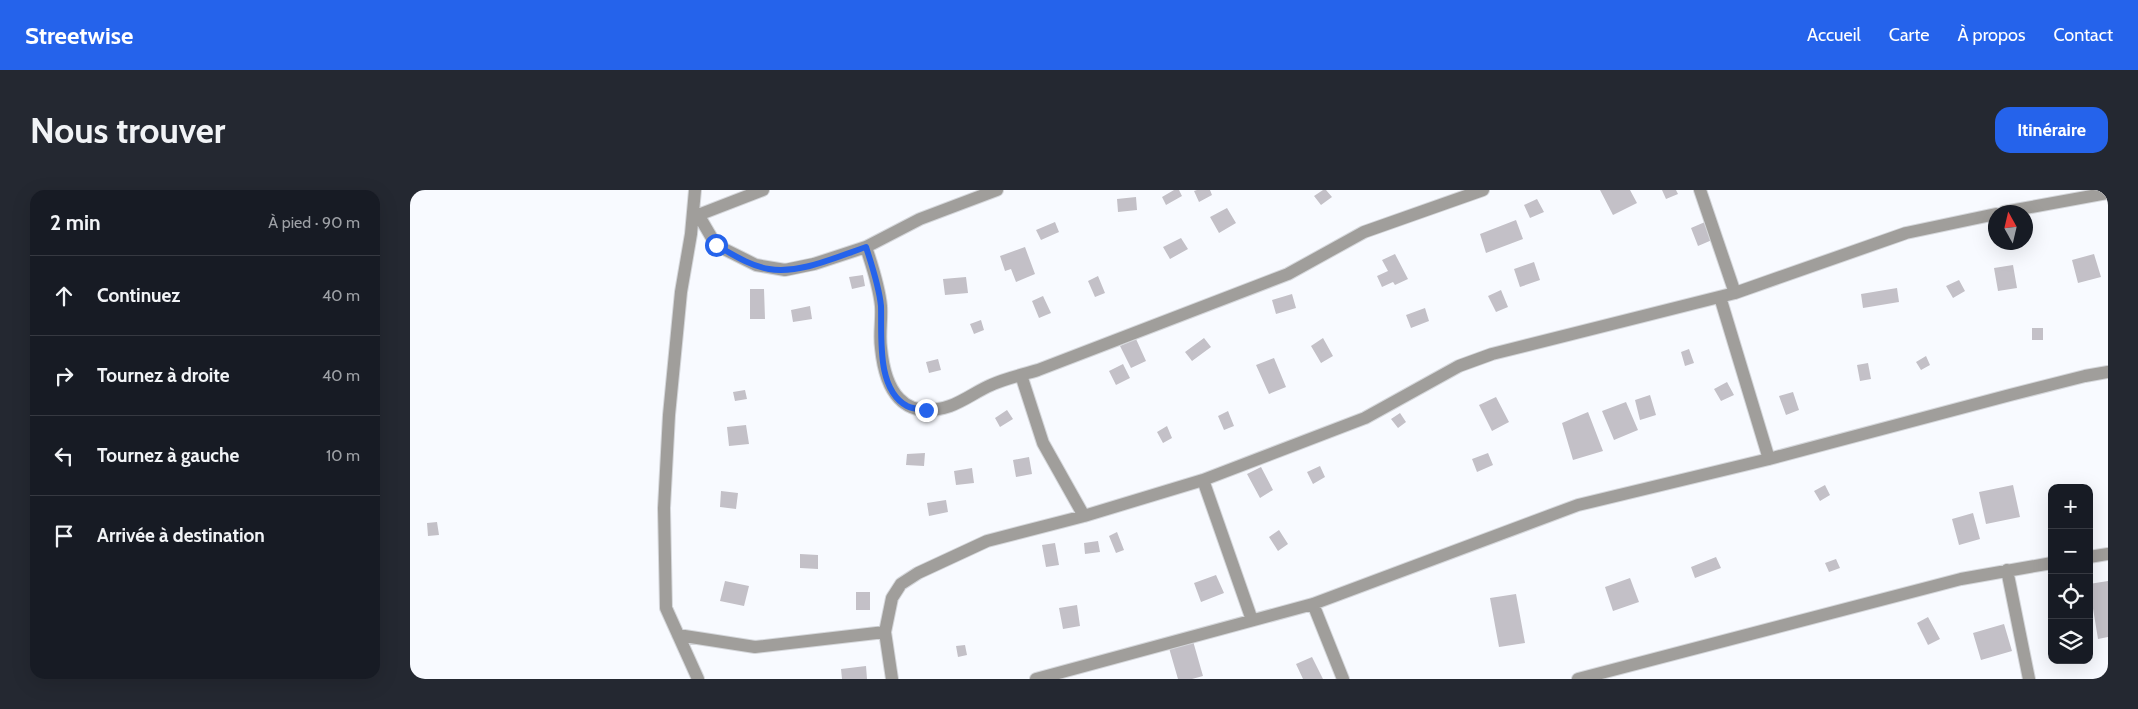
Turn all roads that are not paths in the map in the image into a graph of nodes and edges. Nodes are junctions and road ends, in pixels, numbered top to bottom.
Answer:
1 (695, 190) edge
2 (764, 190) edge
3 (997, 190) edge
4 (1483, 190) edge
5 (1700, 190) edge
6 (2108, 193) edge
7 (2033, 207) edge
8 (696, 216) junction
9 (1988, 216) edge
10 (866, 247) junction
11 (1735, 293) junction
12 (1720, 297) junction
13 (2108, 372) edge
14 (1021, 375) junction
15 (1769, 459) junction
16 (1204, 480) junction
17 (1084, 516) junction
18 (2108, 554) edge
19 (2093, 556) edge
20 (2048, 564) edge
21 (2007, 570) junction
22 (1313, 604) junction
23 (1252, 620) junction
24 (885, 632) junction
25 (678, 635) junction
26 (698, 679) edge
27 (892, 679) edge
28 (1036, 679) edge
29 (1343, 679) edge
30 (1578, 679) edge
31 (2029, 679) edge

1 - 8 street
2 - 8 street
3 - 10 street
4 - 14 street
5 - 11 street
6 - 7 street
8 - 10 street
8 - 25 street
9 - 11 street
10 - 14 street
11 - 12 street
12 - 15 street
12 - 16 street
13 - 15 street
14 - 17 street
15 - 22 street
16 - 17 street
16 - 23 street
17 - 24 street
18 - 19 street
20 - 21 street
21 - 30 street
21 - 31 street
22 - 23 street
22 - 29 street
23 - 28 street
24 - 25 street
24 - 27 street
25 - 26 street

